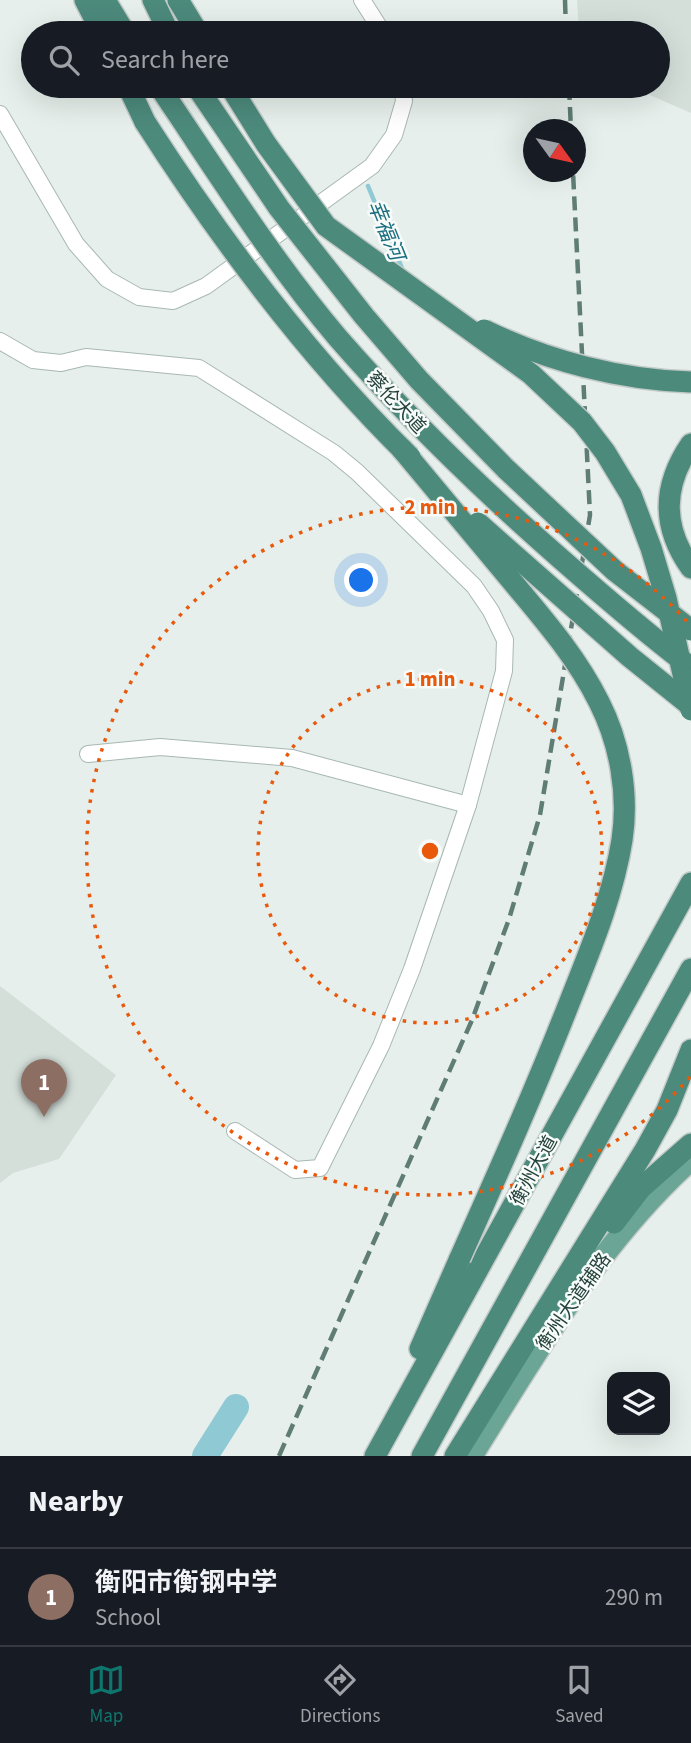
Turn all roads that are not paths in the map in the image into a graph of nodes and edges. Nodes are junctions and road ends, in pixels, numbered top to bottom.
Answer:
1 (85, 0) edge
2 (105, 0) edge
3 (153, 0) edge
4 (159, 0) edge
5 (178, 0) edge
6 (362, 0) edge
7 (96, 21) edge
8 (118, 21) edge
9 (164, 21) edge
10 (166, 21) edge
11 (191, 21) edge
12 (375, 21) edge
13 (134, 98) edge
14 (167, 98) edge
15 (204, 98) edge
16 (237, 98) edge
17 (404, 98) edge
18 (0, 114) edge
19 (440, 309) junction
20 (0, 341) edge
21 (691, 382) edge
22 (691, 444) edge
23 (401, 448) junction
24 (691, 568) edge
25 (691, 630) edge
26 (691, 667) edge
27 (691, 708) edge
28 (88, 754) dead end
29 (468, 805) junction
30 (691, 883) edge
31 (691, 969) edge
32 (691, 1049) edge
33 (235, 1131) dead end
34 (691, 1144) edge
35 (691, 1160) edge
36 (545, 1310) junction
37 (373, 1456) edge
38 (422, 1456) edge
39 (455, 1456) edge
40 (472, 1456) edge

1 - 7 highway
2 - 8 highway
3 - 9 highway
4 - 10 highway
5 - 11 highway
6 - 12 street
13 - 23 highway, bridge
14 - 26 highway, 蔡伦大道, bridge
15 - 25 highway, 蔡伦大道, bridge
16 - 19 highway, bridge
17 - 18 street
19 - 21 highway, bridge
19 - 27 highway, bridge
20 - 29 street
22 - 24 highway
23 - 27 highway, bridge
23 - 37 highway, bridge
28 - 29 street
29 - 33 street
30 - 37 highway, 衡州大道
31 - 38 highway
32 - 36 highway
34 - 36 highway
35 - 40 main road, 衡州大道辅路
36 - 39 highway

